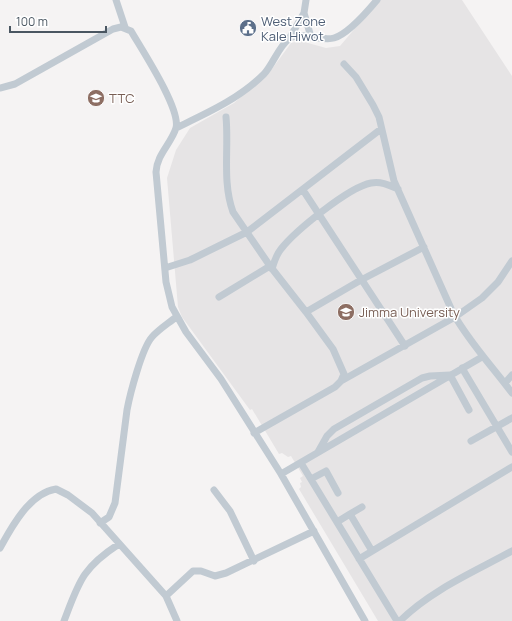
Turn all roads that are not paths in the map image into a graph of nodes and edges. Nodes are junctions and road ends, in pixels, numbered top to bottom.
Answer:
1 (116, 0) edge
2 (377, 0) edge
3 (307, 1) edge
4 (304, 13) junction
5 (125, 27) junction
6 (311, 37) junction
7 (289, 39) junction
8 (344, 64) dead end
9 (0, 88) edge
10 (226, 117) dead end
11 (176, 128) junction
12 (381, 130) junction
13 (398, 189) junction
14 (303, 190) junction
15 (318, 214) junction
16 (247, 232) junction
17 (424, 247) junction
18 (512, 261) edge
19 (271, 267) junction
20 (165, 268) junction
21 (361, 280) junction
22 (219, 297) dead end
23 (306, 312) junction
24 (176, 317) junction
25 (455, 317) junction
26 (405, 346) junction
27 (482, 357) junction
28 (462, 368) junction
29 (450, 375) junction
30 (512, 375) edge
31 (341, 381) junction
32 (505, 383) junction
33 (512, 393) edge
34 (469, 410) dead end
35 (512, 418) edge
36 (497, 426) junction
37 (254, 433) junction
38 (471, 441) dead end
39 (318, 452) junction
40 (512, 452) edge
41 (301, 463) junction
42 (512, 467) edge
43 (281, 474) junction
44 (311, 479) junction
45 (214, 490) dead end
46 (338, 493) dead end
47 (362, 507) dead end
48 (350, 514) junction
49 (337, 522) junction
50 (100, 523) junction
51 (314, 531) junction
52 (119, 544) junction
53 (0, 548) edge
54 (372, 551) junction
55 (512, 551) edge
56 (359, 559) junction
57 (254, 560) junction
58 (166, 596) junction
59 (64, 621) edge
60 (177, 621) edge
61 (365, 621) edge
62 (397, 621) edge
63 (400, 621) edge

1 - 5 street
2 - 6 street
3 - 4 street
4 - 6 street
4 - 7 street
5 - 9 street
5 - 11 street
6 - 7 street
7 - 11 street
8 - 12 street
10 - 16 street
11 - 20 street
12 - 13 street
12 - 14 street
13 - 15 street
13 - 17 street
14 - 15 street
14 - 16 street
15 - 19 street
15 - 21 street
16 - 19 street
16 - 20 street
17 - 21 street
17 - 25 street
18 - 25 street
19 - 22 street
19 - 23 street
20 - 24 street
21 - 23 street
21 - 26 street
23 - 31 street
24 - 37 street
24 - 50 street
25 - 26 street
25 - 27 street
26 - 31 street
27 - 28 street
27 - 32 street
28 - 29 street
28 - 36 street
29 - 34 street
29 - 39 street
29 - 39 street
30 - 32 street
31 - 37 street
32 - 33 street
35 - 36 street
36 - 38 street
36 - 40 street
37 - 43 street
39 - 41 street
41 - 43 street
41 - 44 street
42 - 54 street
43 - 51 street
44 - 46 street
44 - 49 street
45 - 57 street
47 - 48 street
48 - 49 street
48 - 54 street
49 - 56 street
50 - 52 street
50 - 53 street
51 - 57 street
51 - 61 street
52 - 58 street
52 - 59 street
54 - 56 street
55 - 63 street
56 - 62 street
57 - 58 street
58 - 60 street

